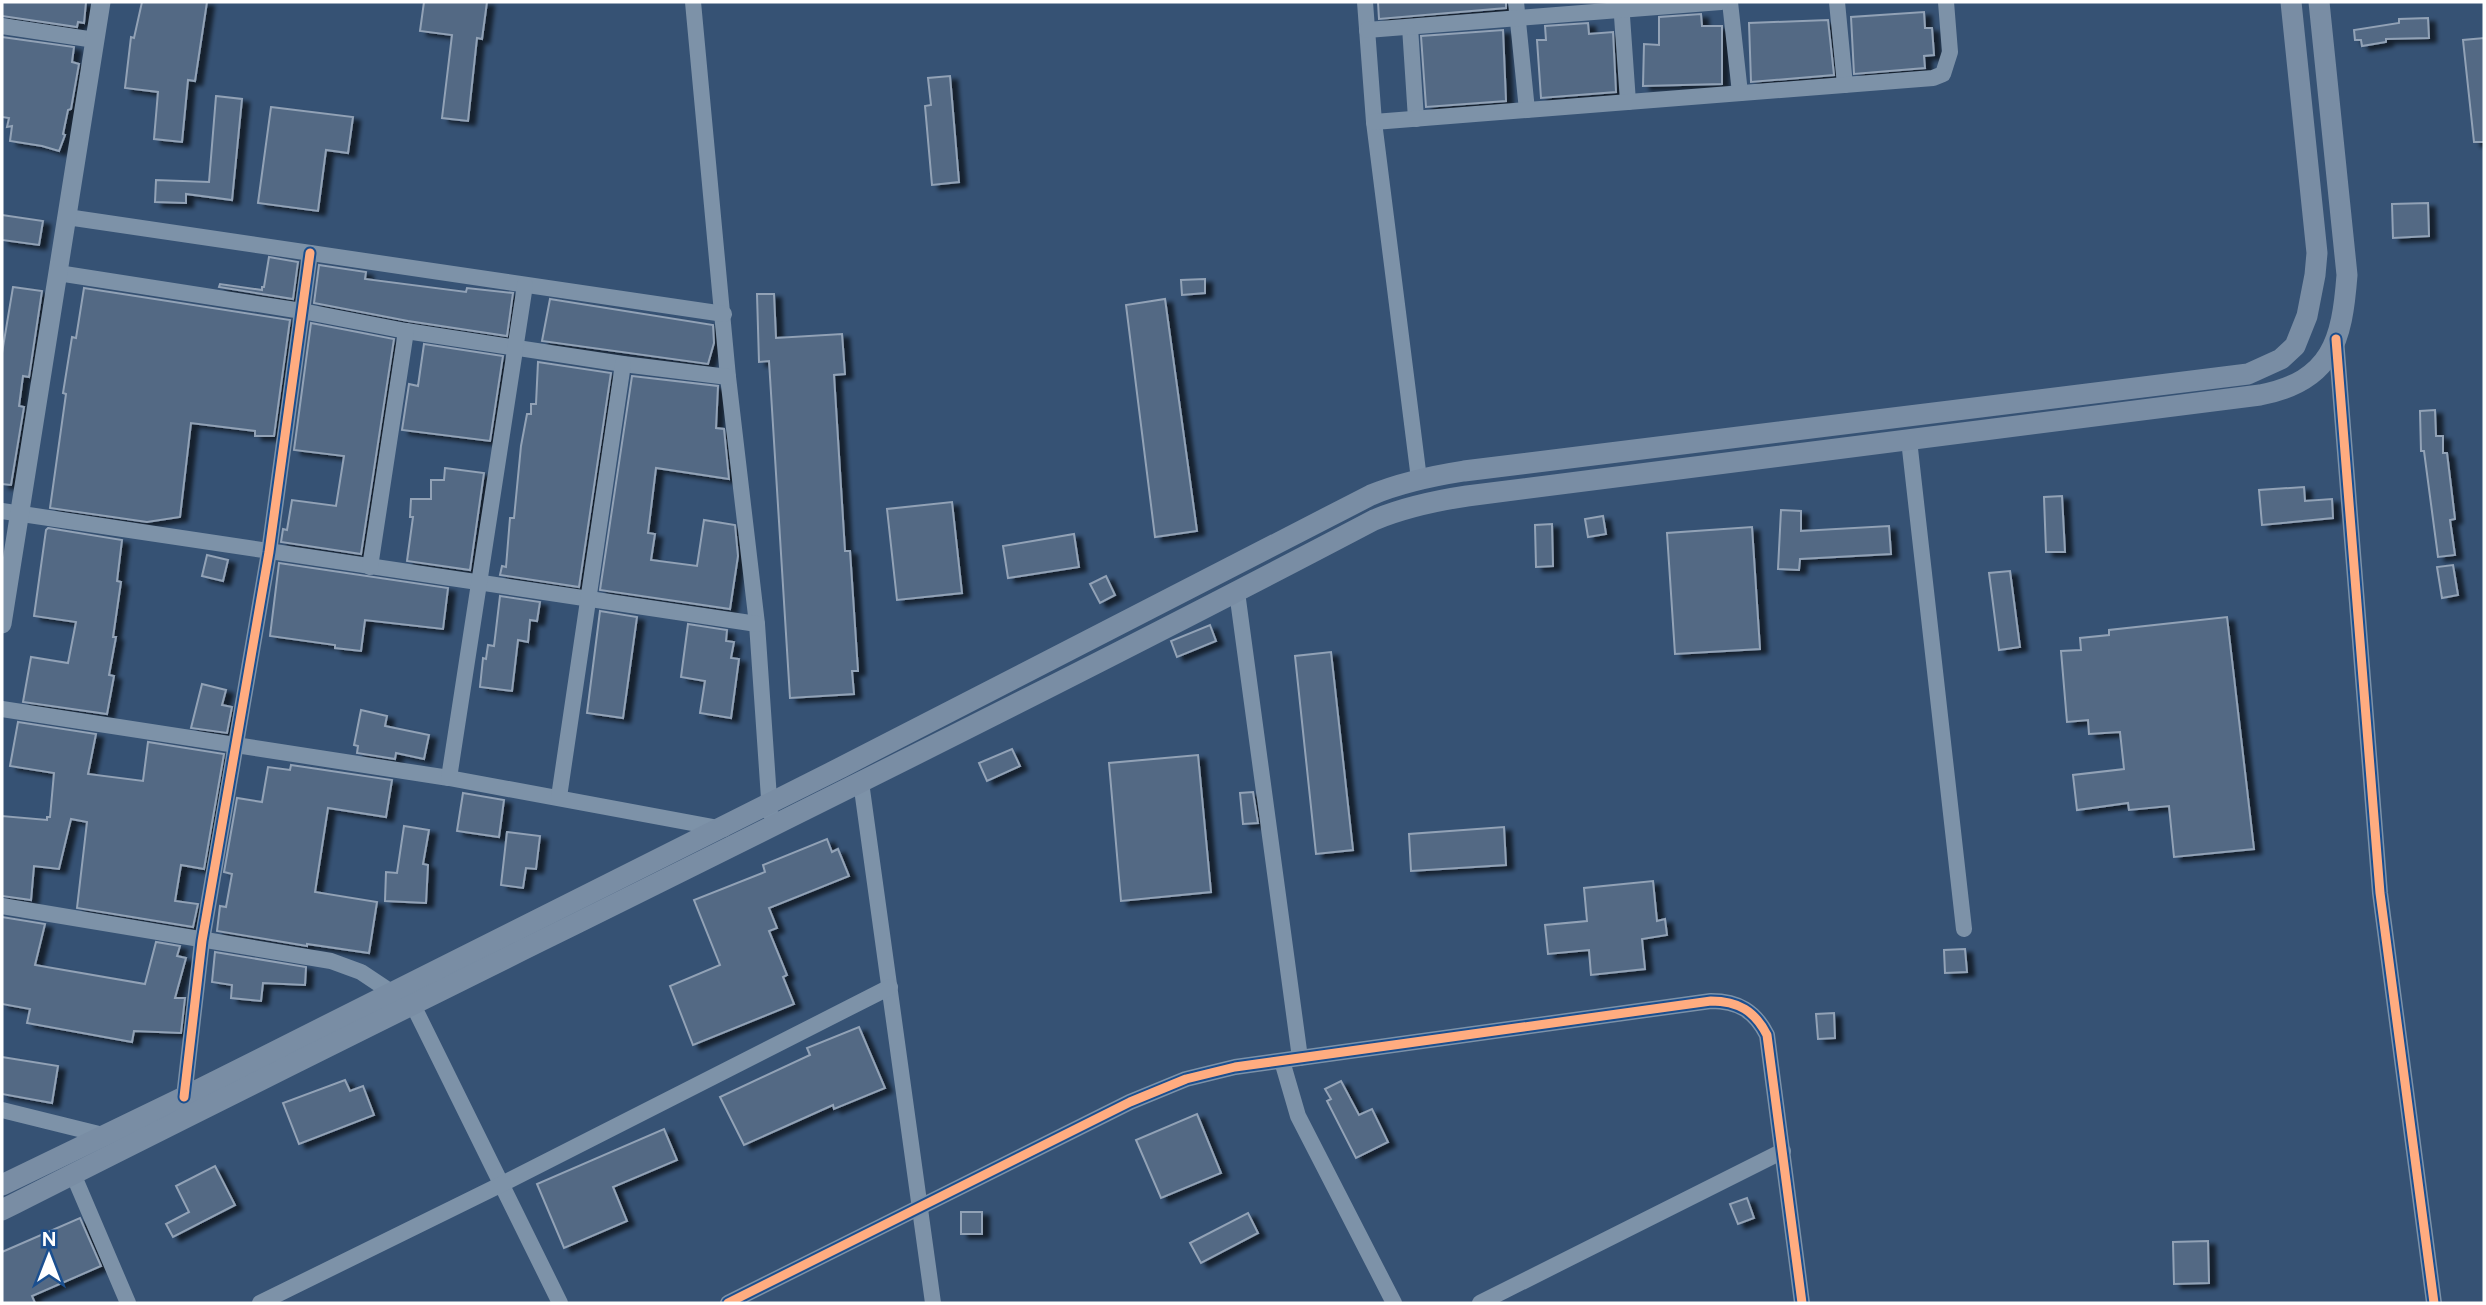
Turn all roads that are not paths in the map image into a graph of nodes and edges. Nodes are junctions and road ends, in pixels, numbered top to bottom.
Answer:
1 (101, 2) edge
2 (693, 2) edge
3 (1365, 2) edge
4 (1721, 2) edge
5 (1730, 2) edge
6 (1837, 2) edge
7 (1946, 2) edge
8 (2291, 2) edge
9 (2319, 2) edge
10 (1622, 6) edge
11 (1517, 10) edge
12 (2, 26) edge
13 (1410, 27) junction
14 (1367, 30) junction
15 (95, 40) junction
16 (1845, 85) junction
17 (1740, 93) junction
18 (1628, 102) junction
19 (1527, 110) junction
20 (1416, 119) junction
21 (1374, 122) junction
22 (67, 217) junction
23 (310, 253) junction
24 (58, 273) junction
25 (525, 285) junction
26 (302, 311) junction
27 (724, 314) junction
28 (2302, 330) junction
29 (406, 331) junction
30 (2336, 339) junction
31 (516, 348) junction
32 (623, 364) junction
33 (728, 377) junction
34 (1909, 440) junction
35 (1419, 479) junction
36 (10, 512) edge
37 (269, 552) junction
38 (370, 567) junction
39 (481, 583) junction
40 (1237, 592) junction
41 (587, 600) junction
42 (2, 624) edge
43 (757, 624) junction
44 (2, 709) edge
45 (234, 746) junction
46 (449, 778) junction
47 (862, 782) junction
48 (559, 797) junction
49 (769, 803) junction
50 (771, 826) junction
51 (720, 827) junction
52 (741, 841) junction
53 (2, 906) edge
54 (1964, 929) dead end
55 (202, 941) junction
56 (890, 987) junction
57 (391, 992) junction
58 (413, 1005) junction
59 (1300, 1058) junction
60 (1282, 1060) junction
61 (184, 1097) junction
62 (2, 1110) edge
63 (103, 1135) junction
64 (1783, 1151) junction
65 (73, 1174) junction
66 (502, 1184) junction
67 (2, 1185) edge
68 (921, 1208) junction
69 (2, 1210) edge
70 (128, 1303) edge
71 (260, 1303) edge
72 (560, 1303) edge
73 (728, 1303) edge
74 (933, 1303) edge
75 (1394, 1303) edge
76 (1480, 1303) edge
77 (1802, 1303) edge
78 (2434, 1303) edge

1 - 15 street
2 - 27 street
3 - 14 street
4 - 10 street
5 - 17 street
6 - 16 street
7 - 16 street
8 - 28 main road
9 - 30 main road
10 - 11 street
10 - 18 street
11 - 13 street
11 - 19 street
12 - 15 street
13 - 14 street
13 - 20 street
14 - 21 street
15 - 22 street
16 - 17 street
17 - 18 street
18 - 19 street
19 - 20 street
20 - 21 street
21 - 35 street
22 - 23 street
22 - 24 street
23 - 25 street
23 - 26 street
24 - 26 street
24 - 36 street
25 - 27 street
25 - 31 street
26 - 29 street
26 - 37 street
27 - 33 street
28 - 30 main road
28 - 35 main road
29 - 31 street
29 - 38 street
30 - 34 main road
30 - 78 street
31 - 32 street
31 - 39 street
32 - 33 street
32 - 41 street
33 - 43 street
34 - 40 main road
34 - 54 street
35 - 49 main road
36 - 37 street
36 - 42 street
37 - 38 street
37 - 45 street
38 - 39 street
39 - 41 street
39 - 46 street
40 - 47 main road
40 - 59 street
41 - 43 street
41 - 48 street
43 - 49 street
44 - 45 street
45 - 46 street
45 - 55 street
46 - 48 street
47 - 50 main road
47 - 56 street
48 - 51 street
49 - 50 street
49 - 51 main road
50 - 52 main road
51 - 52 street
51 - 57 main road
52 - 58 main road
53 - 55 street
55 - 57 street
55 - 61 street
56 - 66 street
56 - 68 street
57 - 61 main road
58 - 65 main road
58 - 66 street
59 - 60 street
59 - 64 street
60 - 68 street
60 - 75 street
61 - 63 main road
62 - 63 street
63 - 67 main road
64 - 76 street
64 - 77 street
65 - 69 main road
65 - 70 street
66 - 71 street
66 - 72 street
68 - 73 street
68 - 74 street

